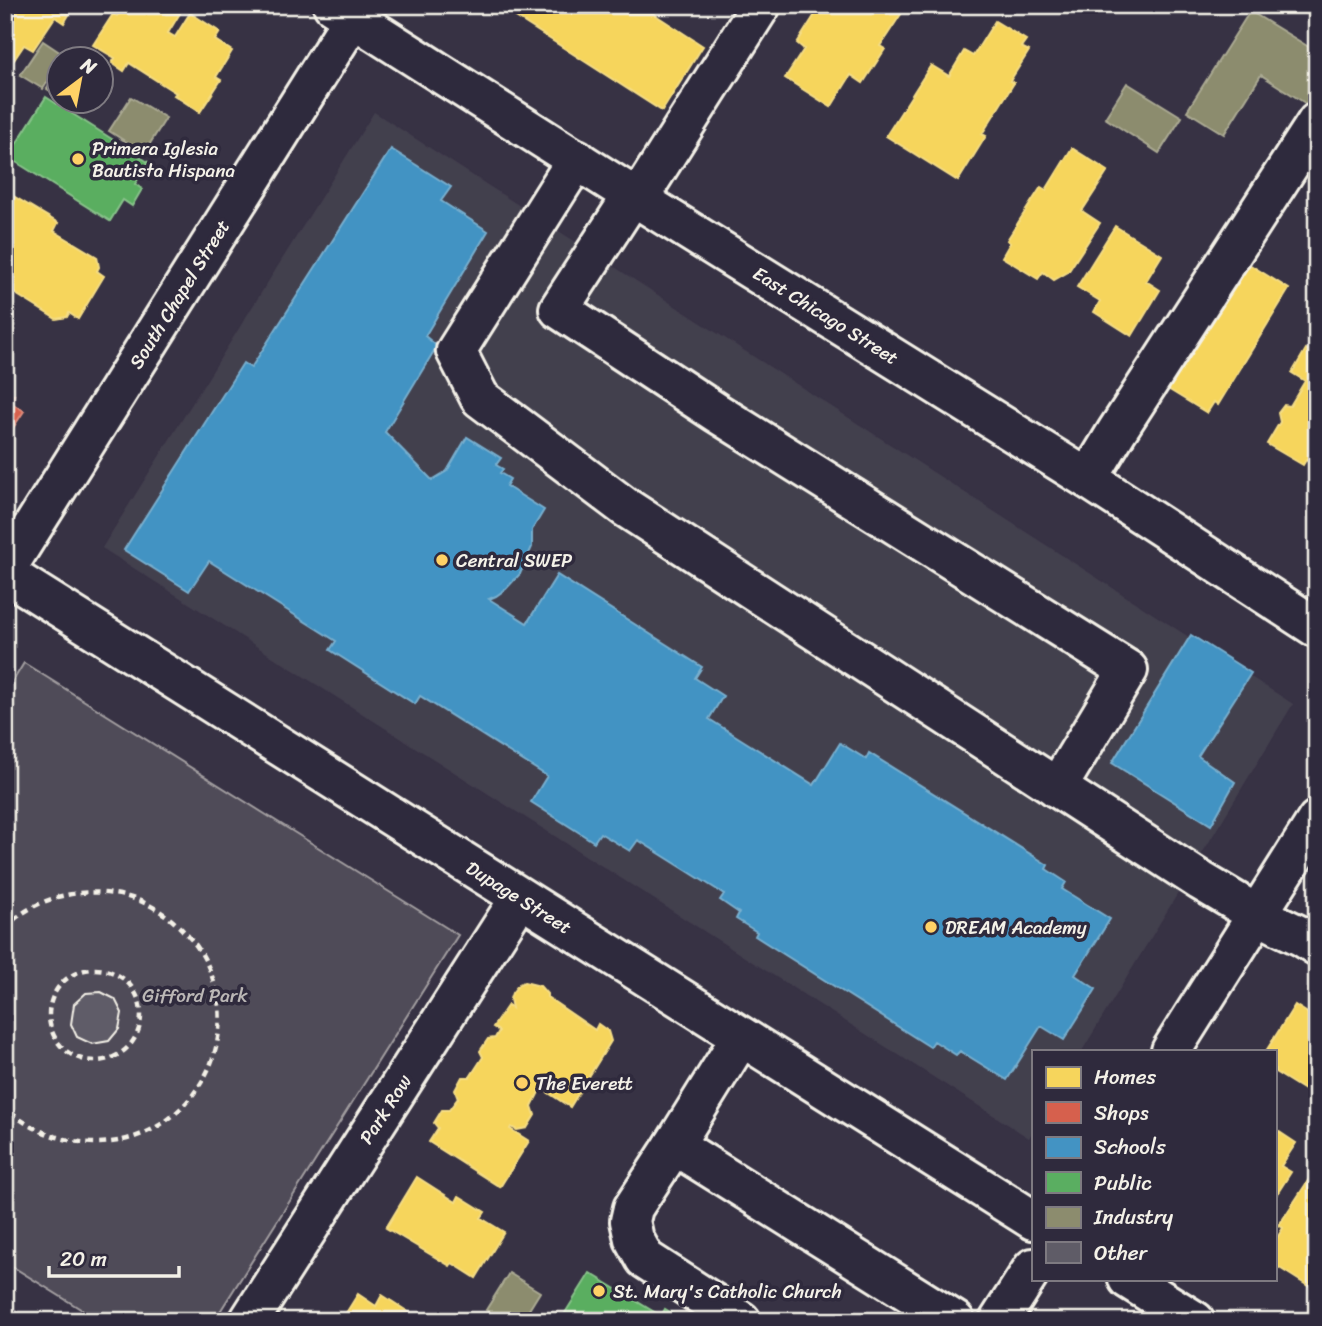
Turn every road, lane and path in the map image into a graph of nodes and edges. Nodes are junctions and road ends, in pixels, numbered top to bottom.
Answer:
1 (761, 5) edge
2 (349, 9) edge
3 (1317, 122) edge
4 (577, 159) junction
5 (636, 197) junction
6 (1088, 479) junction
7 (5, 572) edge
8 (1317, 628) edge
9 (1056, 788) junction
10 (1317, 820) edge
11 (520, 898) junction
12 (1258, 915) junction
13 (5, 928) edge
14 (1317, 946) edge
15 (50, 1025) joint
16 (741, 1037) junction
17 (1172, 1050) edge
18 (5, 1108) edge
19 (674, 1145) junction
20 (1032, 1219) edge
21 (1032, 1270) edge
22 (1130, 1280) edge
23 (249, 1321) edge
24 (741, 1321) edge
25 (955, 1321) edge
26 (999, 1321) edge
27 (1195, 1321) edge

1 - 5 street
2 - 4 street, East Chicago Street
2 - 7 street, South Chapel Street
3 - 6 street
4 - 5 street, East Chicago Street
4 - 9 street
5 - 6 street, East Chicago Street
5 - 9 street
6 - 8 street, East Chicago Street
7 - 11 street, Dupage Street
9 - 12 street
10 - 12 street
11 - 16 street, Dupage Street
11 - 23 street, Park Row
12 - 14 street
12 - 17 street
13 - 18 path
15 - 15 path
16 - 19 street
16 - 20 street, Dupage Street
19 - 24 street
19 - 25 street
21 - 26 street
22 - 27 street

